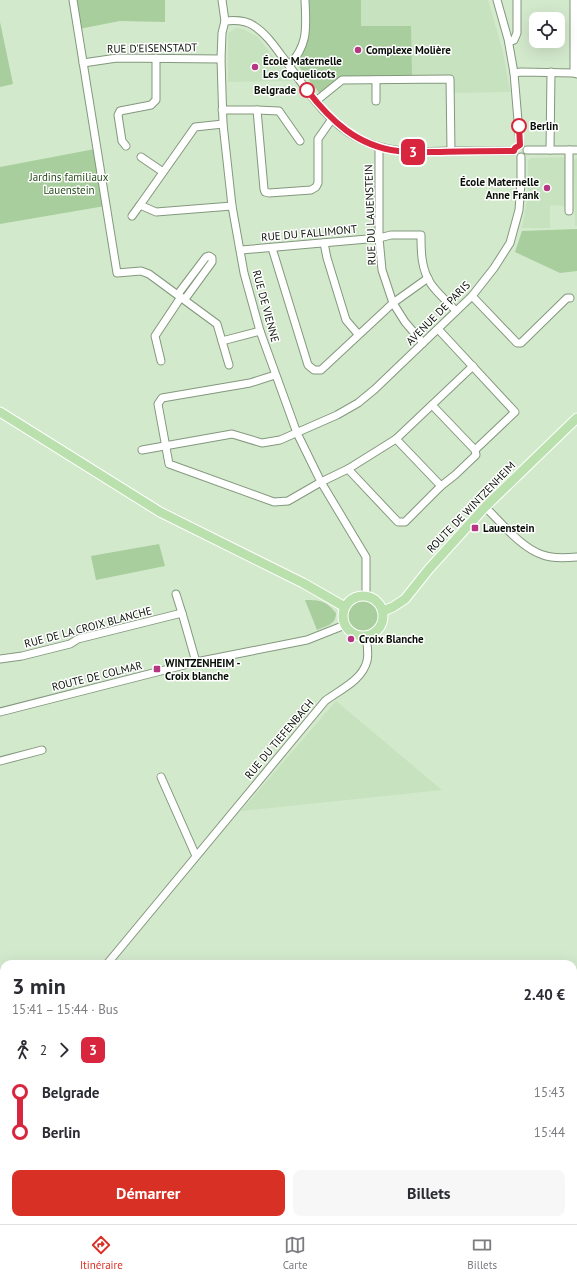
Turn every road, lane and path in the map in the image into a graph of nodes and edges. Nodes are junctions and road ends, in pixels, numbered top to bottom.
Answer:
1 (73, 0) edge
2 (222, 0) edge
3 (306, 0) edge
4 (497, 0) edge
5 (517, 0) edge
6 (574, 0) edge
7 (225, 21) junction
8 (509, 42) junction
9 (156, 58) junction
10 (221, 59) junction
11 (83, 63) junction
12 (289, 65) junction
13 (550, 72) junction
14 (514, 73) junction
15 (575, 73) edge
16 (376, 80) junction
17 (316, 101) junction
18 (376, 101) dead end
19 (222, 110) junction
20 (257, 110) junction
21 (332, 119) junction
22 (223, 124) junction
23 (300, 141) dead end
24 (520, 145) junction
25 (126, 146) dead end
26 (379, 147) junction
27 (527, 150) junction
28 (550, 150) junction
29 (573, 150) edge
30 (451, 151) junction
31 (514, 151) junction
32 (141, 157) dead end
33 (521, 157) junction
34 (163, 172) junction
35 (140, 205) junction
36 (232, 206) junction
37 (569, 211) dead end
38 (132, 216) dead end
39 (379, 238) junction
40 (324, 243) junction
41 (272, 248) junction
42 (241, 250) junction
43 (428, 278) junction
44 (472, 296) junction
45 (182, 297) junction
46 (570, 298) dead end
47 (393, 303) junction
48 (456, 311) junction
49 (438, 329) junction
50 (260, 331) junction
51 (358, 334) junction
52 (222, 340) junction
53 (423, 343) junction
54 (161, 361) dead end
55 (228, 365) dead end
56 (473, 366) junction
57 (275, 376) junction
58 (432, 405) junction
59 (0, 412) edge
60 (577, 418) edge
61 (298, 433) junction
62 (396, 439) junction
63 (166, 446) junction
64 (142, 450) dead end
65 (475, 450) junction
66 (348, 469) junction
67 (321, 482) junction
68 (441, 486) junction
69 (486, 507) junction
70 (577, 557) edge
71 (176, 594) dead end
72 (366, 596) junction
73 (345, 606) junction
74 (383, 610) junction
75 (182, 613) junction
76 (345, 625) junction
77 (366, 636) junction
78 (0, 659) edge
79 (198, 662) junction
80 (0, 712) edge
81 (42, 750) dead end
82 (0, 761) edge
83 (161, 777) dead end
84 (196, 856) junction
85 (110, 960) edge

1 - 11 street
2 - 7 street, RUE DE VIENNE
3 - 12 street
4 - 8 street
5 - 8 street
6 - 15 street
7 - 10 street, RUE DE VIENNE
7 - 12 street
8 - 14 street
9 - 10 street, RUE D'EISENSTADT
9 - 11 street, RUE D'EISENSTADT
9 - 25 street
10 - 19 street, RUE DE VIENNE
11 - 45 street
12 - 17 street
13 - 14 street
13 - 15 street
13 - 28 street
14 - 24 street
16 - 17 street
16 - 18 street
16 - 30 street
17 - 21 street
19 - 20 street
19 - 22 street, RUE DE VIENNE
20 - 21 street
20 - 23 street
21 - 26 street
22 - 34 street
22 - 36 street, RUE DE VIENNE
24 - 27 street
24 - 31 street
26 - 30 street
26 - 39 street, RUE DU LAUENSTEIN
27 - 28 street
27 - 33 street
28 - 29 street
29 - 37 street
30 - 31 street
31 - 33 street
32 - 34 street
33 - 44 street, AVENUE DE PARIS
34 - 35 street
35 - 36 street
35 - 38 street
36 - 42 street, RUE DE VIENNE
39 - 40 street, RUE DU FALLIMONT
39 - 43 street, RUE DU FALLIMONT
39 - 47 street, RUE DU LAUENSTEIN
40 - 41 street, RUE DU FALLIMONT
40 - 51 street
41 - 42 street, RUE DU FALLIMONT
41 - 51 street
42 - 50 street, RUE DE VIENNE
43 - 47 street
43 - 48 street
44 - 46 street
44 - 48 street, AVENUE DE PARIS
45 - 45 street
45 - 52 street
45 - 54 street
47 - 51 street
47 - 53 street, RUE DU LAUENSTEIN
48 - 49 street, AVENUE DE PARIS
49 - 53 street, AVENUE DE PARIS
49 - 56 street
50 - 52 street
50 - 57 street, RUE DE VIENNE
52 - 55 street
53 - 61 street, AVENUE DE PARIS
56 - 58 street
56 - 65 street
57 - 61 street, RUE DE VIENNE
57 - 63 street
58 - 62 street
58 - 65 street
59 - 73 main road
60 - 69 main road, ROUTE DE WINTZENHEIM
61 - 63 street, AVENUE DE PARIS
61 - 67 street, RUE DE VIENNE
62 - 66 street
62 - 68 street
63 - 64 street, AVENUE DE PARIS
63 - 67 street
65 - 68 street
66 - 67 street
66 - 68 street
67 - 72 street, RUE DE VIENNE
69 - 70 street
69 - 74 main road, ROUTE DE WINTZENHEIM
71 - 75 street
72 - 73 main road
72 - 74 main road
73 - 76 main road
74 - 77 main road
75 - 78 street, RUE DE LA CROIX BLANCHE
75 - 79 street
76 - 77 main road
76 - 79 street
77 - 84 street, RUE DU TIEFENBACH
79 - 80 street, ROUTE DE COLMAR
81 - 82 street
83 - 84 street
84 - 85 street, RUE DU TIEFENBACH

